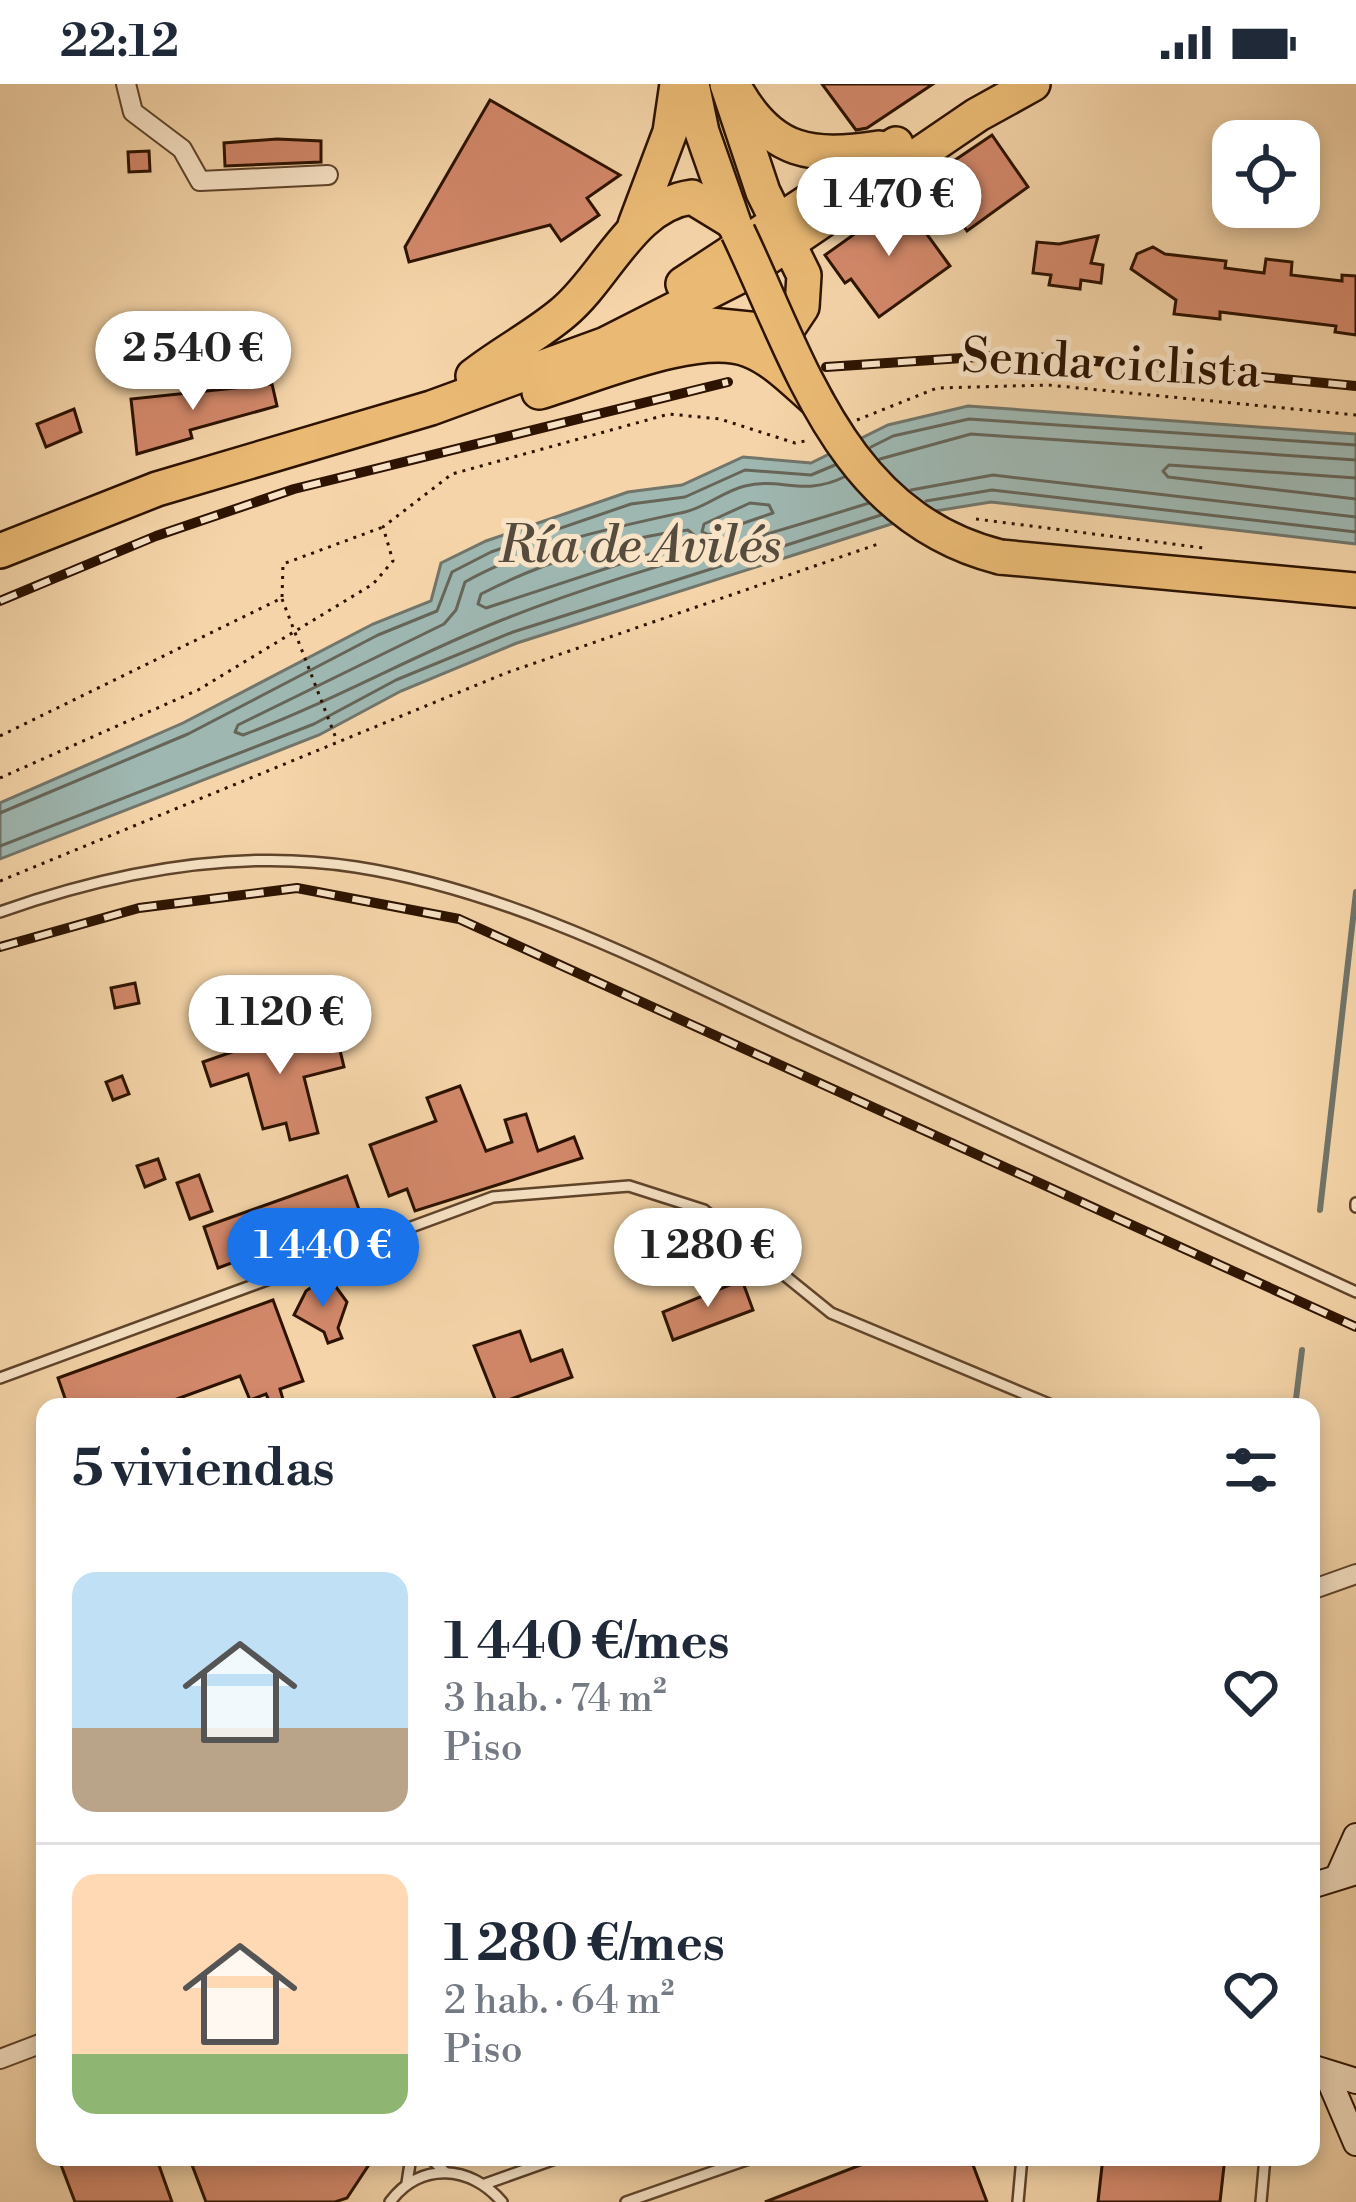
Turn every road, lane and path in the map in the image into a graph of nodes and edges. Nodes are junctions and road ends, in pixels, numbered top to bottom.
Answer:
1 (127, 84) edge
2 (677, 84) edge
3 (692, 84) edge
4 (730, 84) edge
5 (987, 84) edge
6 (1033, 84) edge
7 (892, 146) junction
8 (328, 175) dead end
9 (735, 227) junction
10 (783, 234) junction
11 (629, 237) junction
12 (606, 344) junction
13 (473, 376) junction
14 (431, 409) junction
15 (831, 415) junction
16 (1356, 416) edge
17 (813, 440) dead end
18 (962, 519) dead end
19 (383, 527) junction
20 (0, 529) edge
21 (881, 543) dead end
22 (0, 550) edge
23 (1222, 551) dead end
24 (1356, 590) edge
25 (282, 598) junction
26 (295, 636) junction
27 (0, 736) edge
28 (338, 742) junction
29 (0, 778) edge
30 (0, 880) edge
31 (0, 913) edge
32 (1356, 1292) edge
33 (0, 1378) edge
34 (1035, 1398) edge
35 (1356, 1574) edge
36 (1320, 1587) edge
37 (1356, 1836) edge
38 (1348, 1873) edge
39 (36, 2045) edge
40 (0, 2059) edge
41 (1320, 2071) edge
42 (1320, 2073) edge
43 (1356, 2081) edge
44 (1356, 2144) edge
45 (410, 2166) edge
46 (439, 2166) edge
47 (535, 2166) edge
48 (728, 2166) edge
49 (1021, 2166) edge
50 (1264, 2166) edge
51 (444, 2171) junction
52 (407, 2183) junction
53 (484, 2184) junction
54 (390, 2202) edge
55 (502, 2202) edge
56 (626, 2202) edge
57 (1018, 2202) edge
58 (1261, 2202) edge

1 - 8 street
2 - 11 highway
3 - 9 highway
4 - 7 highway
4 - 10 highway
5 - 7 highway
6 - 10 highway
7 - 10 highway
9 - 11 highway
9 - 15 highway, bridge
10 - 12 highway
10 - 12 highway
10 - 13 highway
11 - 13 highway
12 - 14 highway
13 - 20 highway
14 - 15 highway
14 - 22 highway
15 - 16 path, Senda ciclista
15 - 24 highway, bridge
17 - 19 path
18 - 23 path
19 - 25 path
19 - 26 path
21 - 28 path
25 - 26 path
25 - 27 path
26 - 28 path
26 - 29 path
28 - 30 path
31 - 32 lane
33 - 34 lane
35 - 36 street
37 - 38 main road
39 - 40 street
41 - 43 main road
42 - 44 main road
45 - 52 lane
46 - 51 lane
47 - 53 lane
48 - 56 lane
49 - 57 lane
50 - 58 lane
51 - 52 lane
51 - 53 lane
52 - 54 lane
53 - 55 lane

